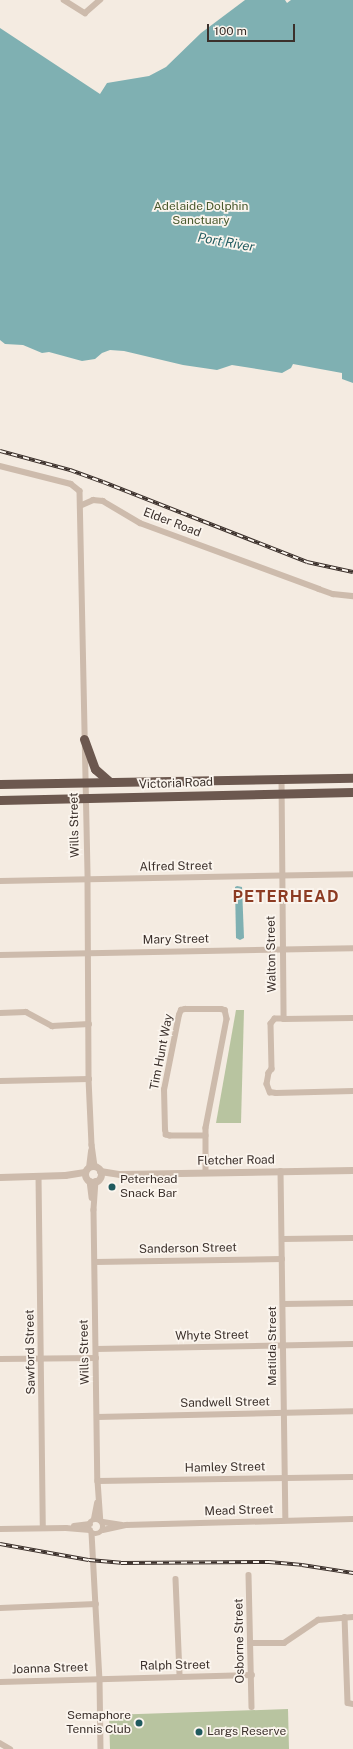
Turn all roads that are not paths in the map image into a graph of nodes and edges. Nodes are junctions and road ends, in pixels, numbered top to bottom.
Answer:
1 (64, 0) edge
2 (100, 0) edge
3 (0, 466) edge
4 (82, 505) junction
5 (353, 596) edge
6 (84, 739) junction
7 (353, 778) edge
8 (282, 779) junction
9 (110, 782) junction
10 (85, 783) junction
11 (0, 784) edge
12 (353, 792) edge
13 (281, 793) junction
14 (85, 799) junction
15 (0, 800) edge
16 (353, 874) edge
17 (282, 876) junction
18 (88, 880) junction
19 (0, 881) edge
20 (353, 948) edge
21 (282, 949) junction
22 (88, 953) junction
23 (0, 955) edge
24 (0, 1013) edge
25 (353, 1018) edge
26 (284, 1019) junction
27 (89, 1024) junction
28 (89, 1079) junction
29 (0, 1081) edge
30 (353, 1091) edge
31 (206, 1136) junction
32 (353, 1170) edge
33 (281, 1171) junction
34 (206, 1172) junction
35 (93, 1174) junction
36 (39, 1176) junction
37 (0, 1177) edge
38 (353, 1238) edge
39 (283, 1240) junction
40 (282, 1259) junction
41 (95, 1262) junction
42 (353, 1303) edge
43 (283, 1304) junction
44 (353, 1344) edge
45 (284, 1346) junction
46 (96, 1349) junction
47 (96, 1358) junction
48 (0, 1359) edge
49 (42, 1359) junction
50 (353, 1411) edge
51 (284, 1413) junction
52 (97, 1417) junction
53 (353, 1477) edge
54 (285, 1478) junction
55 (98, 1481) junction
56 (353, 1519) edge
57 (286, 1520) junction
58 (97, 1521) junction
59 (126, 1525) junction
60 (43, 1528) junction
61 (66, 1528) junction
62 (0, 1529) edge
63 (91, 1532) junction
64 (101, 1532) junction
65 (95, 1554) junction
66 (249, 1575) dead end
67 (176, 1579) dead end
68 (96, 1604) junction
69 (0, 1608) edge
70 (345, 1617) junction
71 (353, 1617) edge
72 (251, 1644) junction
73 (252, 1675) junction
74 (180, 1676) junction
75 (100, 1679) junction
76 (0, 1682) edge
77 (351, 1703) edge
78 (252, 1707) dead end
79 (0, 1743) edge
80 (10, 1749) edge
81 (101, 1749) edge

1 - 2 street
3 - 4 street
4 - 5 street, Elder Road
4 - 6 street, Wills Street
6 - 9 highway
6 - 10 street, Wills Street
7 - 8 highway, Victoria Road
8 - 9 highway, Victoria Road
8 - 13 street, Walton Street
9 - 10 highway, Victoria Road
10 - 11 highway, Victoria Road
10 - 14 street, Wills Street
12 - 13 highway, Victoria Road
13 - 14 highway, Victoria Road
13 - 17 street, Walton Street
14 - 15 highway, Victoria Road
14 - 18 street, Wills Street
16 - 17 street, Alfred Street
17 - 18 street, Alfred Street
17 - 21 street, Walton Street
18 - 19 street, Alfred Street
18 - 22 street, Wills Street
20 - 21 street, Mary Street
21 - 22 street, Mary Street
21 - 26 street, Walton Street
22 - 23 street, Mary Street
22 - 27 street, Wills Street
24 - 27 street
25 - 26 street
26 - 30 street
27 - 28 street, Wills Street
28 - 29 street
28 - 35 street, Wills Street
31 - 31 street, Tim Hunt Way
31 - 34 street, Tim Hunt Way
32 - 33 street, Fletcher Road
33 - 34 street, Fletcher Road
33 - 39 street, Matilda Street
34 - 35 street, Fletcher Road
35 - 36 street, Fletcher Road
35 - 41 street, Wills Street
36 - 37 street, Fletcher Road
36 - 49 street, Sawford Street
38 - 39 street
39 - 40 street, Matilda Street
40 - 41 street, Sanderson Street
40 - 43 street, Matilda Street
41 - 46 street, Wills Street
42 - 43 street
43 - 45 street, Matilda Street
44 - 45 street, Whyte Street
45 - 46 street, Whyte Street
45 - 51 street, Matilda Street
46 - 47 street, Wills Street
47 - 49 street
47 - 52 street, Wills Street
48 - 49 street
49 - 60 street, Sawford Street
50 - 51 street, Sandwell Street
51 - 52 street, Sandwell Street
51 - 54 street, Matilda Street
52 - 55 street, Wills Street
53 - 54 street, Hamley Street
54 - 55 street, Hamley Street
54 - 57 street, Matilda Street
55 - 58 street, Wills Street
56 - 57 street, Mead Street
57 - 59 street, Mead Street
58 - 59 street, Mead Street
58 - 61 street, Mead Street
58 - 63 street
58 - 64 street
59 - 64 street, Mead Street
60 - 61 street, Mead Street
60 - 62 street, Mead Street
61 - 63 street, Mead Street
63 - 64 street, Mead Street
63 - 65 street
64 - 65 street
65 - 68 street
66 - 72 street, Osborne Street
67 - 74 street
68 - 69 street
68 - 75 street
70 - 71 street
70 - 72 street
70 - 77 street
72 - 73 street, Osborne Street
73 - 74 street, Ralph Street
73 - 78 street, Osborne Street
74 - 75 street, Ralph Street
75 - 76 street, Joanna Street
75 - 81 street
79 - 80 street

